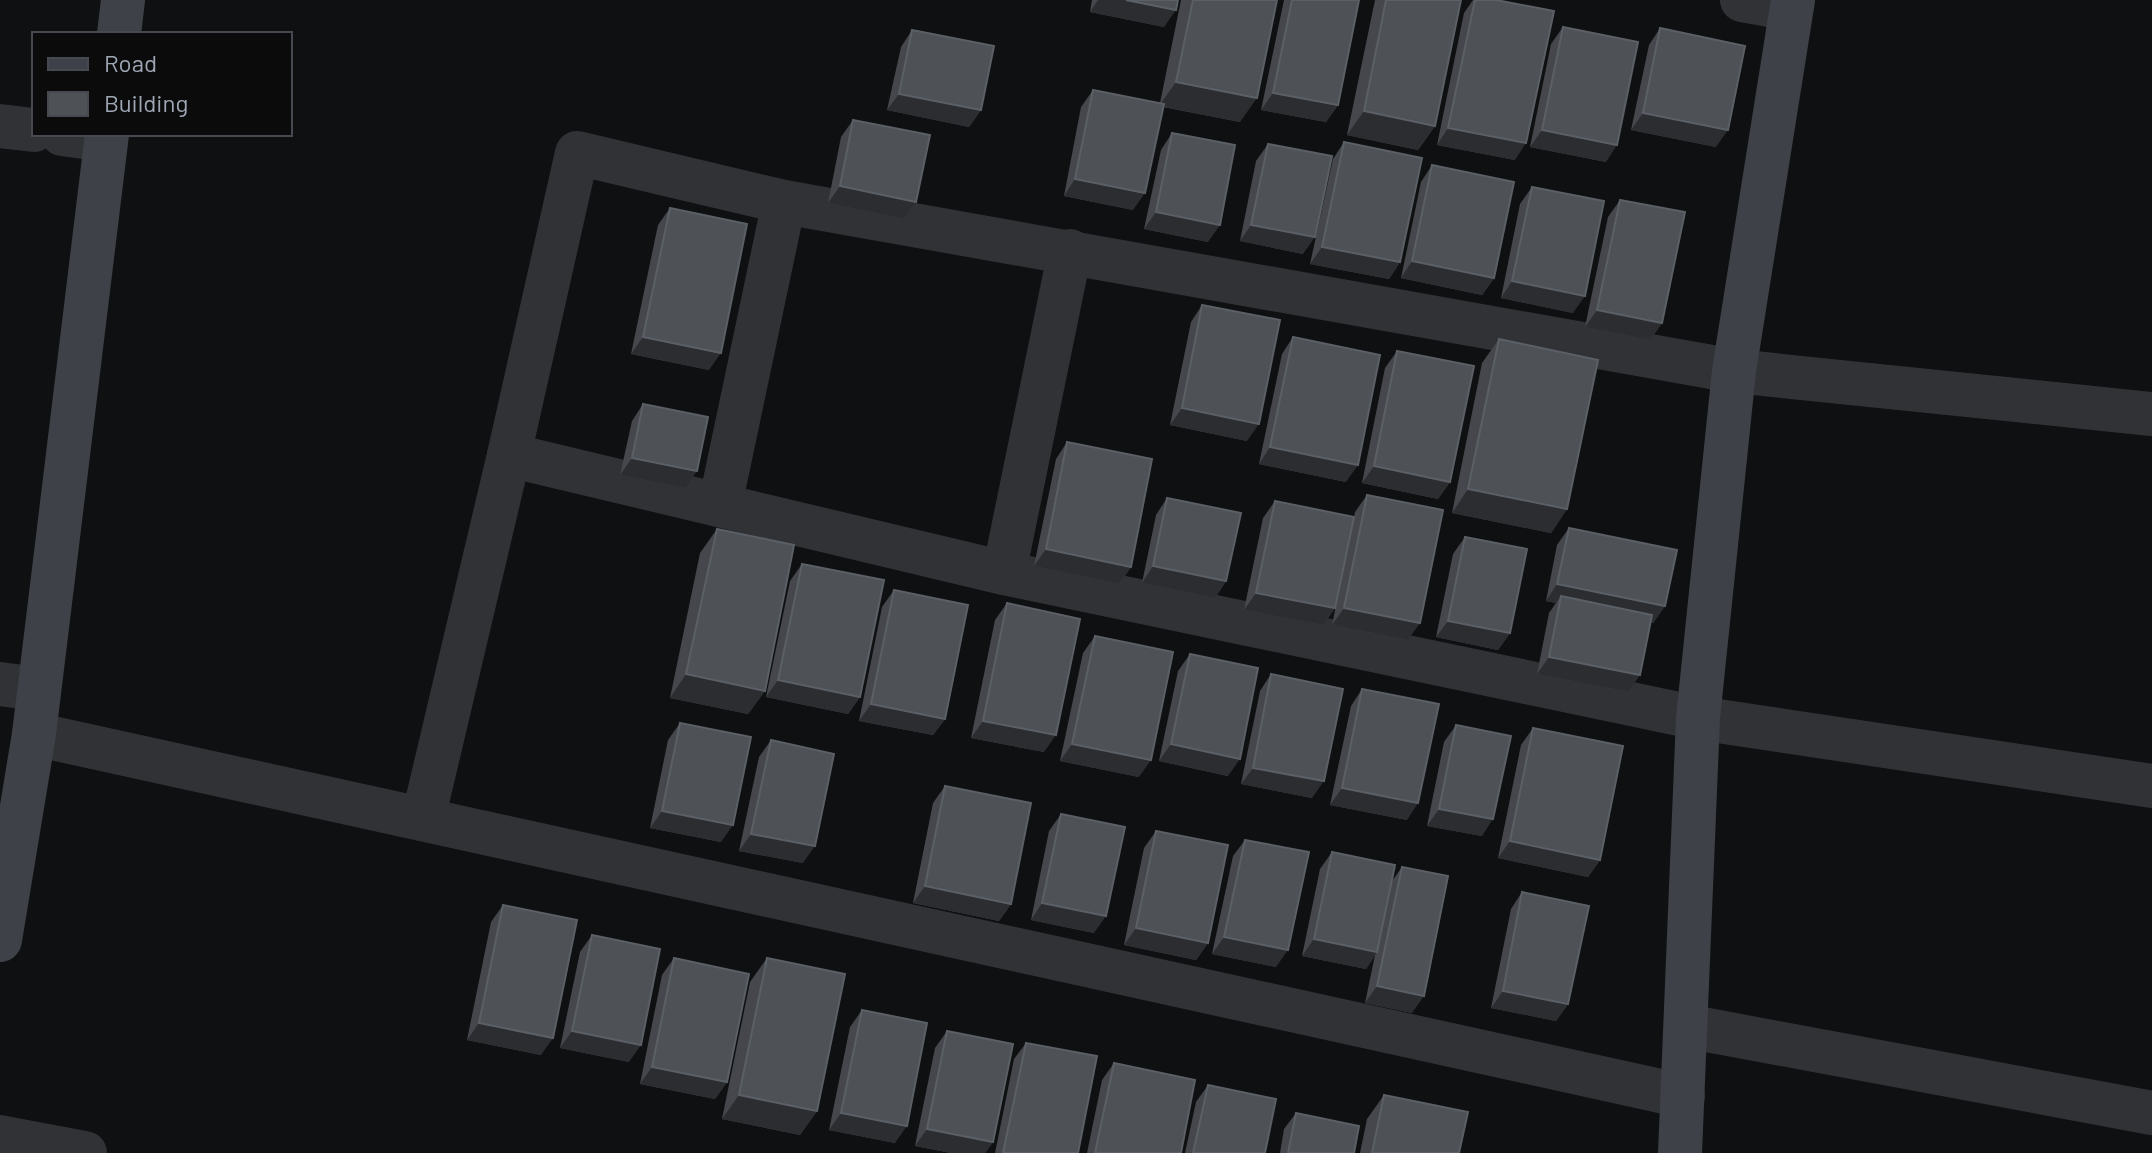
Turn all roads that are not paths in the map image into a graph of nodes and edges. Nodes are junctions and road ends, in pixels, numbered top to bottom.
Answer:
1 (123, 0) edge
2 (1742, 0) edge
3 (1792, 4) edge
4 (119, 32) edge
5 (0, 126) edge
6 (32, 130) edge
7 (106, 137) edge
8 (784, 202) junction
9 (1070, 251) junction
10 (1734, 371) junction
11 (2152, 414) edge
12 (509, 455) junction
13 (720, 505) junction
14 (1004, 573) junction
15 (20, 686) edge
16 (1698, 718) junction
17 (34, 734) junction
18 (2152, 786) edge
19 (423, 819) junction
20 (0, 940) edge
21 (1686, 1026) junction
22 (1683, 1096) junction
23 (2152, 1113) edge
24 (0, 1137) edge
25 (85, 1153) edge
26 (1680, 1153) edge

1 - 4 street
2 - 3 street
3 - 10 street
5 - 6 street
7 - 15 street
8 - 9 street
8 - 12 street
8 - 13 street
9 - 10 street
9 - 14 street
10 - 11 street
10 - 16 street
12 - 13 street
12 - 19 street
13 - 14 street
14 - 16 street
15 - 17 street
16 - 18 street
16 - 21 street
17 - 19 street
17 - 20 street
19 - 22 street
21 - 22 street
21 - 23 street
22 - 26 street
24 - 25 street

